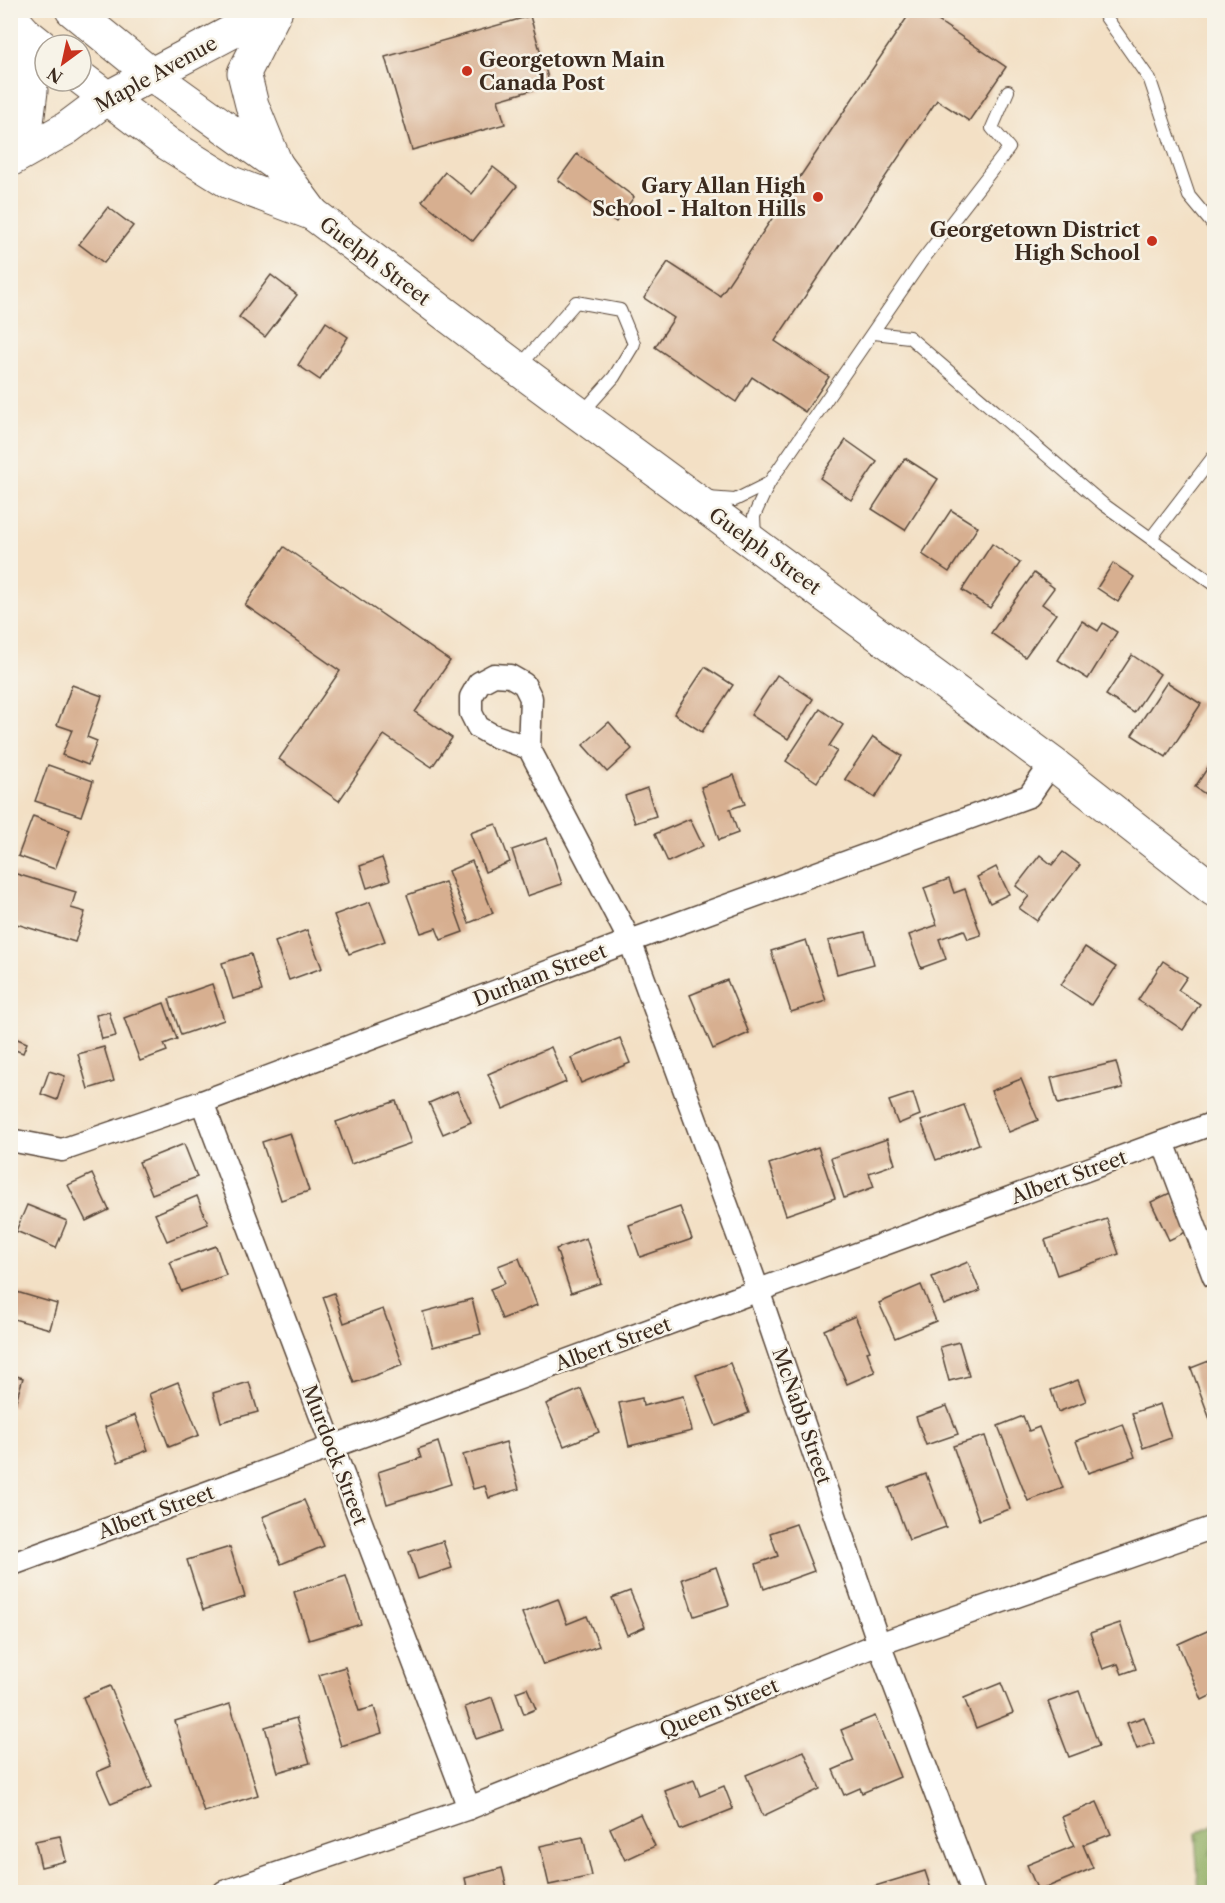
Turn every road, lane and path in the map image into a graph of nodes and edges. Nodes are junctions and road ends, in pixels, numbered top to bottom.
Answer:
1 (72, 10) edge
2 (274, 10) edge
3 (1101, 10) edge
4 (27, 33) edge
5 (152, 75) junction
6 (93, 87) edge
7 (1008, 91) dead end
8 (107, 98) junction
9 (10, 154) edge
10 (10, 160) edge
11 (276, 164) junction
12 (313, 214) junction
13 (1215, 226) edge
14 (874, 333) junction
15 (517, 368) junction
16 (581, 414) junction
17 (1215, 456) edge
18 (769, 483) junction
19 (693, 498) junction
20 (1151, 538) junction
21 (755, 544) junction
22 (1215, 584) edge
23 (529, 748) dead end
24 (1052, 763) junction
25 (1215, 890) edge
26 (630, 941) junction
27 (202, 1102) junction
28 (1215, 1124) edge
29 (10, 1140) edge
30 (1163, 1142) junction
31 (1215, 1278) edge
32 (758, 1290) junction
33 (333, 1448) junction
34 (1215, 1527) edge
35 (10, 1565) edge
36 (879, 1644) junction
37 (469, 1808) junction
38 (224, 1893) edge
39 (973, 1893) edge

1 - 5 main road, Guelph Street
2 - 5 main road, Maple Avenue
2 - 11 main road
3 - 13 lane
4 - 9 main road
5 - 8 main road, Maple Avenue
5 - 11 main road, Guelph Street
6 - 8 main road, Guelph Street
7 - 14 lane
8 - 10 main road, Maple Avenue
8 - 12 main road, Guelph Street
11 - 12 main road, Guelph Street
12 - 15 main road, Guelph Street
14 - 18 lane
14 - 20 lane
15 - 16 main road, Guelph Street
15 - 16 lane
16 - 19 main road, Guelph Street
17 - 20 lane
18 - 19 lane
18 - 21 lane
19 - 21 main road, Guelph Street
20 - 22 lane
21 - 24 main road, Guelph Street
23 - 26 street, McNabb Street
24 - 25 main road, Guelph Street
24 - 26 street, Durham Street
26 - 27 street, Durham Street
26 - 32 street, McNabb Street
27 - 29 street, Durham Street
27 - 33 street, Murdock Street
28 - 30 street, Albert Street
30 - 31 street
30 - 32 street, Albert Street
32 - 33 street, Albert Street
32 - 36 street, McNabb Street
33 - 35 street, Albert Street
33 - 37 street, Murdock Street
34 - 36 street, Queen Street
36 - 37 street, Queen Street
36 - 39 street, McNabb Street
37 - 38 street, Queen Street

